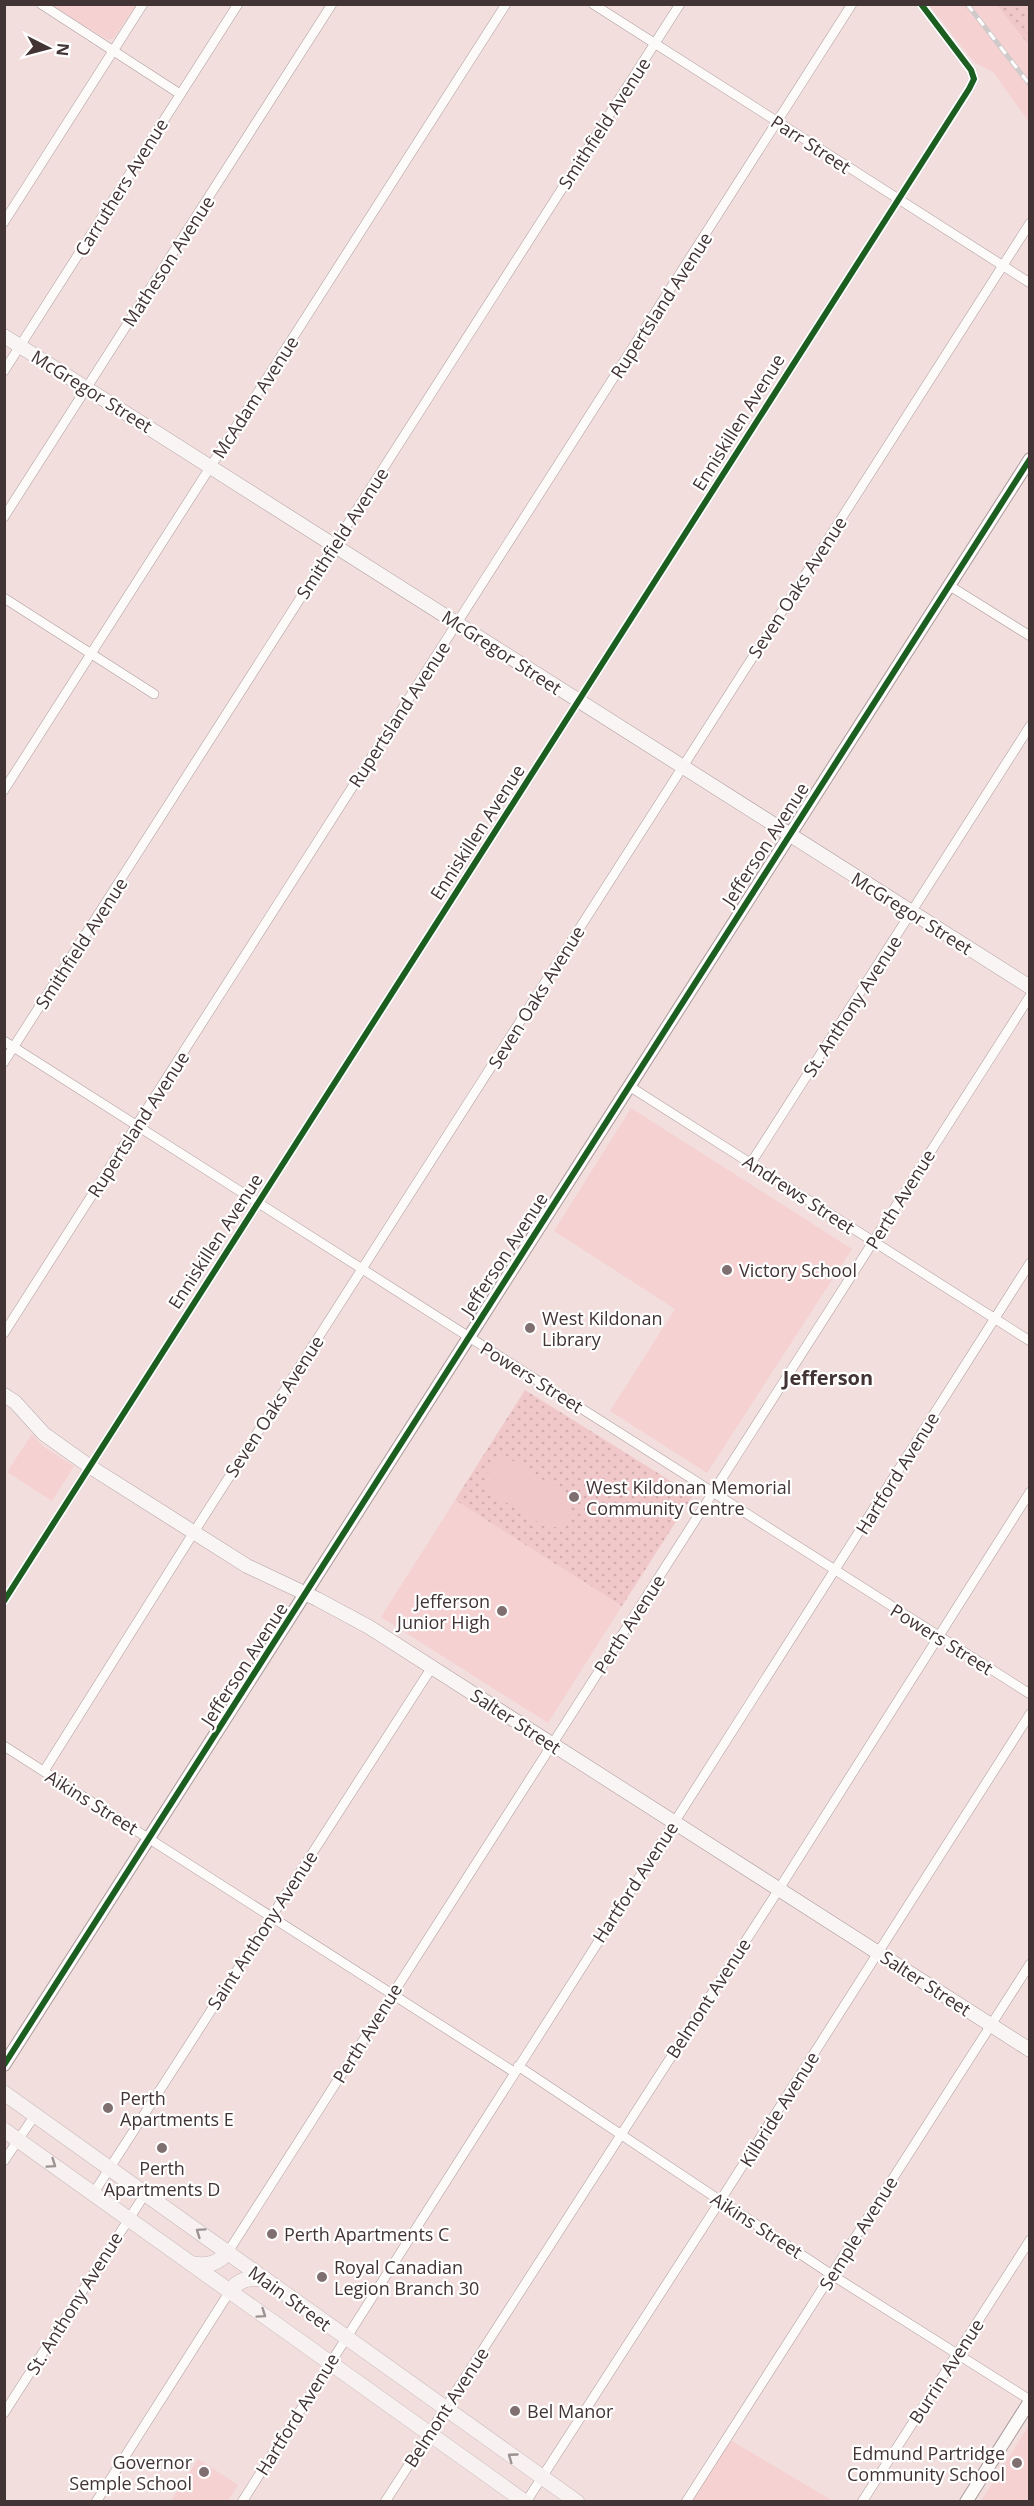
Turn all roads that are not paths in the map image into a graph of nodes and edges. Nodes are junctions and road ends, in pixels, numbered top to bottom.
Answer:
1 (40, 4) edge
2 (143, 4) edge
3 (238, 4) edge
4 (332, 4) edge
5 (506, 4) edge
6 (593, 4) edge
7 (680, 4) edge
8 (852, 4) edge
9 (921, 4) edge
10 (655, 44) junction
11 (113, 52) junction
12 (180, 94) junction
13 (778, 123) junction
14 (897, 198) junction
15 (4, 222) edge
16 (1029, 223) edge
17 (1003, 266) junction
18 (1029, 283) edge
19 (4, 336) edge
20 (20, 346) junction
21 (4, 370) edge
22 (86, 388) junction
23 (1029, 459) edge
24 (211, 467) junction
25 (4, 517) edge
26 (334, 545) junction
27 (950, 586) junction
28 (4, 598) edge
29 (458, 623) junction
30 (1029, 636) edge
31 (91, 654) junction
32 (154, 694) dead end
33 (578, 701) junction
34 (1029, 726) edge
35 (682, 766) junction
36 (4, 790) edge
37 (788, 835) junction
38 (912, 913) junction
39 (1029, 987) edge
40 (1029, 996) edge
41 (4, 1041) edge
42 (14, 1047) junction
43 (4, 1062) edge
44 (629, 1086) junction
45 (136, 1125) junction
46 (751, 1163) junction
47 (258, 1203) junction
48 (874, 1242) junction
49 (1029, 1263) edge
50 (362, 1269) junction
51 (994, 1319) junction
52 (4, 1333) edge
53 (469, 1337) junction
54 (1029, 1341) edge
55 (4, 1395) edge
56 (89, 1466) junction
57 (713, 1492) junction
58 (1029, 1492) edge
59 (194, 1532) junction
60 (835, 1570) junction
61 (307, 1594) junction
62 (4, 1600) edge
63 (937, 1635) junction
64 (432, 1667) junction
65 (1029, 1694) edge
66 (1029, 1714) edge
67 (552, 1744) junction
68 (4, 1746) edge
69 (44, 1771) junction
70 (674, 1822) junction
71 (149, 1838) junction
72 (779, 1889) junction
73 (271, 1917) junction
74 (878, 1953) junction
75 (1029, 1964) edge
76 (392, 1994) junction
77 (990, 2025) junction
78 (1029, 2050) edge
79 (4, 2065) edge
80 (516, 2069) junction
81 (4, 2093) edge
82 (35, 2115) junction
83 (4, 2130) edge
84 (620, 2133) junction
85 (18, 2140) junction
86 (4, 2161) edge
87 (109, 2169) junction
88 (145, 2193) junction
89 (93, 2194) junction
90 (720, 2201) junction
91 (129, 2218) junction
92 (1029, 2240) edge
93 (228, 2252) junction
94 (193, 2264) junction
95 (832, 2275) junction
96 (266, 2280) junction
97 (230, 2291) junction
98 (344, 2337) junction
99 (956, 2354) junction
100 (330, 2362) junction
101 (1029, 2401) edge
102 (446, 2409) junction
103 (4, 2413) edge
104 (429, 2433) junction
105 (542, 2478) junction
106 (96, 2502) edge
107 (242, 2502) edge
108 (385, 2502) edge
109 (525, 2502) edge
110 (577, 2502) edge
111 (686, 2502) edge
112 (862, 2502) edge
113 (966, 2502) edge

1 - 11 street
2 - 11 street
3 - 12 street, Carruthers Avenue
4 - 22 street, Matheson Avenue
5 - 24 street, McAdam Avenue
6 - 10 street, Parr Street
7 - 10 street, Smithfield Avenue
8 - 13 street, Rupertsland Avenue
9 - 14 street, Enniskillen Avenue
10 - 13 street, Parr Street
10 - 26 street, Smithfield Avenue
11 - 12 street
11 - 15 street
12 - 20 street, Carruthers Avenue
13 - 14 street, Parr Street
13 - 29 street, Rupertsland Avenue
14 - 17 street, Parr Street
14 - 33 street, Enniskillen Avenue
16 - 17 street, Seven Oaks Avenue
17 - 18 street, Parr Street
17 - 35 street, Seven Oaks Avenue
19 - 20 main road, McGregor Street
20 - 21 street, Carruthers Avenue
20 - 22 main road, McGregor Street
22 - 24 main road, McGregor Street
22 - 25 street, Matheson Avenue
23 - 27 street, Jefferson Avenue
24 - 26 main road, McGregor Street
24 - 31 street, McAdam Avenue
26 - 29 main road, McGregor Street
26 - 42 street, Smithfield Avenue
27 - 30 street
27 - 37 street, Jefferson Avenue
28 - 31 street
29 - 33 main road, McGregor Street
29 - 45 street, Rupertsland Avenue
31 - 32 street
31 - 36 street, McAdam Avenue
33 - 35 main road, McGregor Street
33 - 47 street, Enniskillen Avenue
34 - 38 street, St. Anthony Avenue
35 - 37 main road, McGregor Street
35 - 50 street, Seven Oaks Avenue
37 - 38 main road, McGregor Street
37 - 44 street, Jefferson Avenue
38 - 39 main road, McGregor Street
38 - 46 street, St. Anthony Avenue
40 - 48 street, Perth Avenue
41 - 42 street, Powers Street
42 - 43 street, Smithfield Avenue
42 - 45 street, Powers Street
44 - 46 street, Andrews Street
44 - 53 street, Jefferson Avenue
45 - 47 street, Powers Street
45 - 52 street, Rupertsland Avenue
46 - 48 street, Andrews Street
47 - 50 street, Powers Street
47 - 56 street, Enniskillen Avenue
48 - 51 street, Andrews Street
48 - 57 street, Perth Avenue
49 - 51 street, Hartford Avenue
50 - 53 street, Powers Street
50 - 59 street, Seven Oaks Avenue
51 - 54 street, Andrews Street
51 - 60 street, Hartford Avenue
53 - 57 street, Powers Street
53 - 61 street, Jefferson Avenue
55 - 56 main road, Salter Street
56 - 59 main road, Salter Street
56 - 62 street, Enniskillen Avenue
57 - 60 street, Powers Street
57 - 67 street, Perth Avenue
58 - 63 street, Belmont Avenue
59 - 61 main road, Salter Street
59 - 69 street, Seven Oaks Avenue
60 - 63 street, Powers Street
60 - 70 street, Hartford Avenue
61 - 64 main road, Salter Street
61 - 71 street, Jefferson Avenue
63 - 65 street, Powers Street
63 - 72 street, Belmont Avenue
64 - 67 main road, Salter Street
64 - 73 street, Saint Anthony Avenue
66 - 74 street, Kilbride Avenue
67 - 70 main road, Salter Street
67 - 76 street, Perth Avenue
68 - 69 street, Aikins Street
69 - 71 street, Aikins Street
70 - 72 main road, Salter Street
70 - 80 street, Hartford Avenue
71 - 73 street, Aikins Street
71 - 79 street, Jefferson Avenue
72 - 74 main road, Salter Street
72 - 84 street, Belmont Avenue
73 - 76 street, Aikins Street
73 - 87 street, Saint Anthony Avenue
74 - 77 main road, Salter Street
74 - 90 street, Kilbride Avenue
75 - 77 street, Semple Avenue
76 - 80 street, Aikins Street
76 - 93 street, Perth Avenue
77 - 78 main road, Salter Street
77 - 95 street, Semple Avenue
80 - 84 street, Aikins Street
80 - 98 street, Hartford Avenue
81 - 82 main road, Main Street
82 - 85 street
82 - 87 main road, Main Street
83 - 85 main road, Main Street
84 - 90 street, Aikins Street
84 - 102 street, Belmont Avenue
85 - 86 street
85 -> 89 main road, Main Street
87 - 88 main road, Main Street
87 - 89 street, Saint Anthony Avenue
88 - 91 street, St. Anthony Avenue
93 -> 88 main road, Main Street
89 - 91 main road, Main Street
90 - 95 street, Aikins Street
90 - 105 street, Kilbride Avenue
91 - 94 main road, Main Street
91 - 103 street, St. Anthony Avenue
92 - 99 street, Burrin Avenue
93 - 94 main road
93 - 96 main road, Main Street
94 - 97 main road, Main Street
95 - 99 street, Aikins Street
95 - 111 street, Semple Avenue
96 - 97 main road
96 - 98 main road, Main Street
97 -> 100 main road, Main Street
97 - 106 street
98 - 100 street, Hartford Avenue
98 - 102 main road, Main Street
99 - 101 street, Aikins Street
99 - 112 street, Burrin Avenue
100 - 104 main road, Main Street
100 - 107 street, Hartford Avenue
101 - 113 street
102 - 104 street, Belmont Avenue
105 -> 102 main road, Main Street
104 - 108 street, Belmont Avenue
104 - 109 main road, Main Street
105 - 109 street, Kilbride Avenue
105 - 110 main road, Main Street

